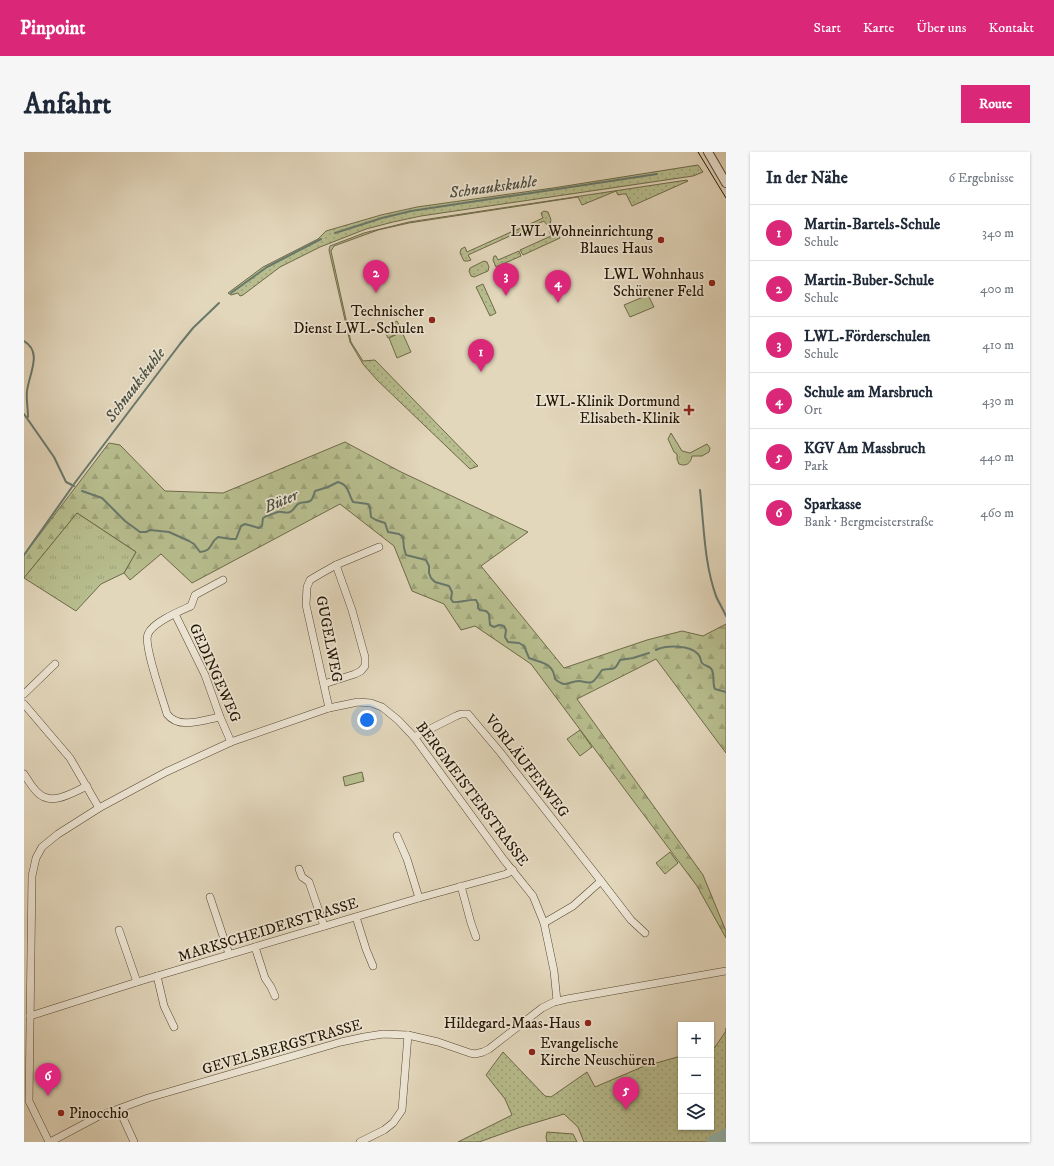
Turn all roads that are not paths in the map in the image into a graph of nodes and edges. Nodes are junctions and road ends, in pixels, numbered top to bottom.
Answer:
1 (708, 152) edge
2 (725, 180) edge
3 (379, 547) dead end
4 (336, 565) junction
5 (222, 580) dead end
6 (175, 614) junction
7 (55, 664) dead end
8 (324, 684) junction
9 (24, 694) edge
10 (24, 704) edge
11 (329, 708) junction
12 (220, 717) junction
13 (414, 737) junction
14 (231, 742) junction
15 (24, 774) edge
16 (87, 786) junction
17 (99, 808) junction
18 (397, 836) dead end
19 (299, 869) dead end
20 (513, 870) junction
21 (601, 882) junction
22 (461, 886) junction
23 (210, 896) dead end
24 (419, 898) junction
25 (356, 917) junction
26 (544, 923) junction
27 (324, 926) junction
28 (119, 930) dead end
29 (645, 933) dead end
30 (476, 937) dead end
31 (28, 946) edge
32 (255, 947) junction
33 (229, 954) junction
34 (373, 966) dead end
35 (726, 971) edge
36 (157, 976) junction
37 (137, 982) junction
38 (274, 996) dead end
39 (557, 1001) junction
40 (30, 1016) junction
41 (174, 1027) dead end
42 (408, 1035) junction
43 (27, 1101) edge
44 (118, 1109) junction
45 (50, 1142) edge
46 (134, 1142) edge
47 (360, 1142) edge

1 - 2 street
3 - 4 street, GUGELWEG
4 - 8 street, GUGELWEG
4 - 8 street
5 - 6 street
6 - 12 street, GEDINGEWEG
6 - 12 street
7 - 9 street
8 - 11 street, GUGELWEG
10 - 16 street
11 - 13 street, BERGMEISTERSTRASSE
11 - 14 street, BERGMEISTERSTRASSE
12 - 14 street, GEDINGEWEG
13 - 20 street, BERGMEISTERSTRASSE
13 - 21 street, VORLÄUFERWEG
14 - 17 street, BERGMEISTERSTRASSE
15 - 16 street
16 - 17 street
17 - 31 street, BERGMEISTERSTRASSE
18 - 24 street
19 - 27 street
20 - 22 street, MARKSCHEIDERSTRASSE
20 - 26 street, BERGMEISTERSTRASSE
21 - 26 street
21 - 29 street, VORLÄUFERWEG
22 - 24 street, MARKSCHEIDERSTRASSE
22 - 30 street
23 - 33 street
24 - 25 street, MARKSCHEIDERSTRASSE
25 - 27 street, MARKSCHEIDERSTRASSE
25 - 34 street
26 - 39 street, BERGMEISTERSTRASSE
27 - 32 street, MARKSCHEIDERSTRASSE
28 - 37 street
31 - 40 street, BERGMEISTERSTRASSE
32 - 33 street, MARKSCHEIDERSTRASSE
32 - 38 street
33 - 36 street, MARKSCHEIDERSTRASSE
35 - 39 street, GEVELSBERGSTRASSE
36 - 37 street, MARKSCHEIDERSTRASSE
36 - 41 street
37 - 40 street, MARKSCHEIDERSTRASSE
39 - 42 street, GEVELSBERGSTRASSE
40 - 43 street, BERGMEISTERSTRASSE
42 - 44 street, GEVELSBERGSTRASSE
42 - 47 street
43 - 45 street, GEVELSBERGSTRASSE
44 - 45 street, GEVELSBERGSTRASSE
44 - 46 street

